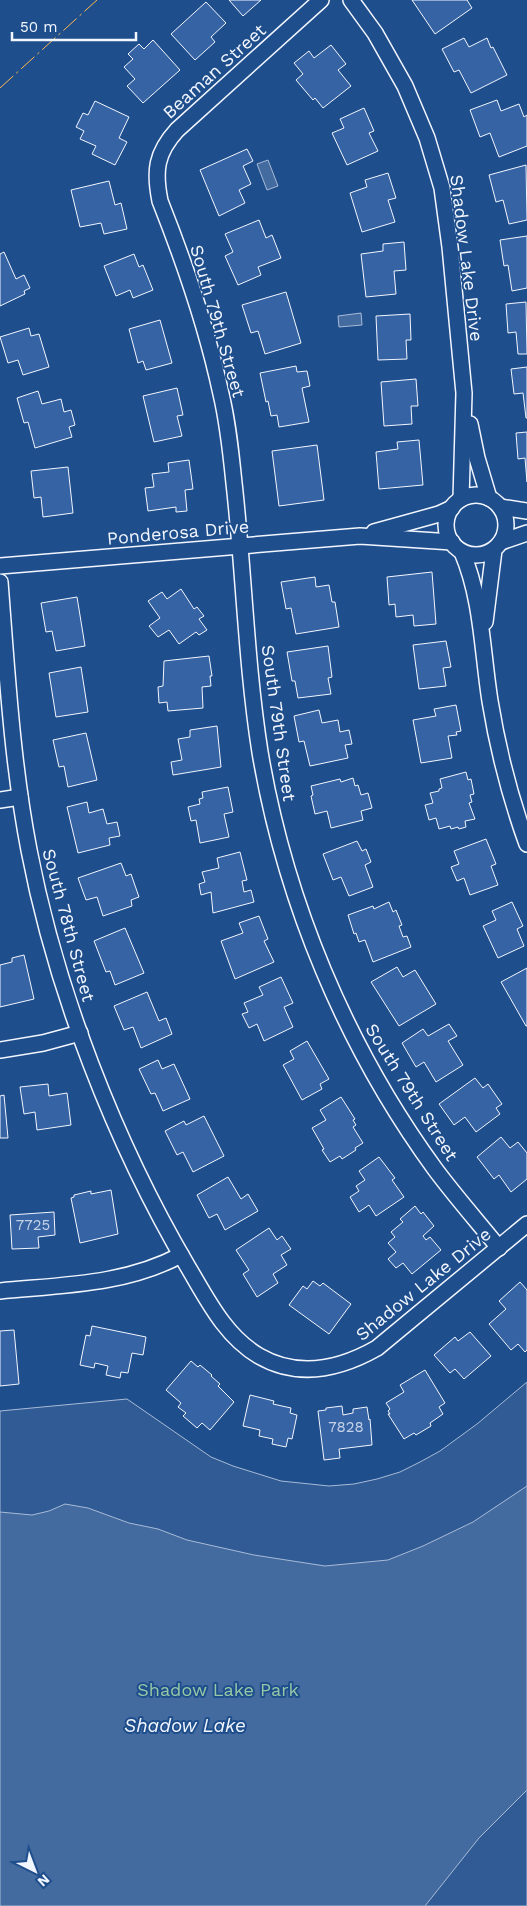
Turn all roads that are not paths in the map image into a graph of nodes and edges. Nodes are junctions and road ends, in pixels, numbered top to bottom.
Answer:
1 (321, 0) edge
2 (351, 0) edge
3 (160, 154) joint
4 (464, 393) junction
5 (495, 503) junction
6 (457, 504) junction
7 (527, 511) edge
8 (527, 533) edge
9 (360, 536) junction
10 (240, 546) junction
11 (497, 546) junction
12 (457, 547) junction
13 (0, 566) edge
14 (0, 582) edge
15 (483, 636) junction
16 (20, 797) junction
17 (0, 800) edge
18 (527, 844) edge
19 (80, 1032) junction
20 (0, 1050) edge
21 (527, 1224) edge
22 (499, 1248) junction
23 (181, 1255) junction
24 (0, 1291) edge

1 - 3 street, Beaman Street
2 - 4 street, Shadow Lake Drive
3 - 10 street, South 79th Street
4 - 5 street, Shadow Lake Drive
4 - 6 street, Shadow Lake Drive
5 - 6 street
5 - 7 street
5 - 11 street
6 - 9 street, Ponderosa Drive
6 - 12 street
8 - 11 street
9 - 10 street, Ponderosa Drive
9 - 12 street, Ponderosa Drive
10 - 13 street, Ponderosa Drive
10 - 22 street, South 79th Street
11 - 12 street
11 - 15 street
12 - 15 street
14 - 16 street, South 78th Street
15 - 18 street
16 - 17 street
16 - 19 street, South 78th Street
19 - 20 street
19 - 23 street, South 78th Street
21 - 22 street, Shadow Lake Drive
22 - 23 street, Shadow Lake Drive
23 - 24 street

